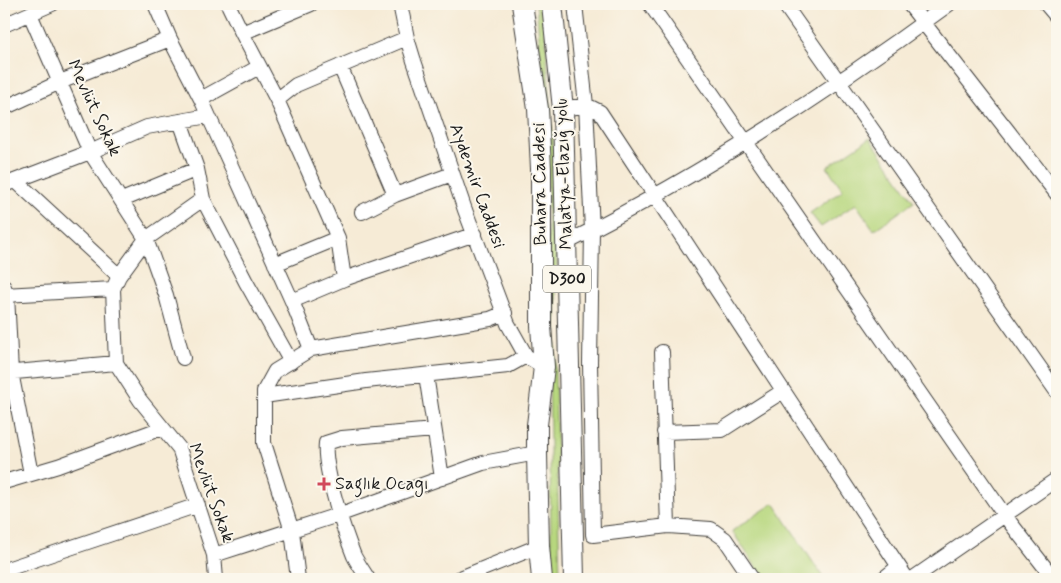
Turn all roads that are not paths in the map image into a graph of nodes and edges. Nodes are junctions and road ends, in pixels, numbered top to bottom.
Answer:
1 (52, 4) edge
2 (155, 4) edge
3 (228, 4) edge
4 (311, 4) edge
5 (400, 4) edge
6 (522, 4) edge
7 (552, 4) edge
8 (575, 4) edge
9 (650, 4) edge
10 (784, 4) edge
11 (909, 4) edge
12 (950, 4) edge
13 (1046, 4) edge
14 (30, 14) junction
15 (1057, 17) edge
16 (923, 23) junction
17 (4, 24) edge
18 (242, 33) junction
19 (406, 38) junction
20 (170, 39) junction
21 (340, 66) junction
22 (259, 67) junction
23 (60, 82) junction
24 (838, 82) junction
25 (200, 100) junction
26 (277, 100) junction
27 (586, 105) junction
28 (4, 108) edge
29 (563, 109) junction
30 (208, 116) junction
31 (180, 121) junction
32 (746, 144) junction
33 (90, 152) junction
34 (198, 169) junction
35 (452, 174) junction
36 (10, 183) edge
37 (1057, 194) edge
38 (395, 195) junction
39 (655, 196) junction
40 (204, 199) junction
41 (122, 200) junction
42 (362, 212) dead end
43 (592, 230) junction
44 (475, 234) junction
45 (338, 238) junction
46 (146, 239) junction
47 (566, 243) junction
48 (275, 264) junction
49 (344, 278) junction
50 (116, 283) junction
51 (5, 292) edge
52 (292, 301) junction
53 (505, 313) junction
54 (310, 349) junction
55 (662, 352) dead end
56 (526, 356) junction
57 (183, 358) dead end
58 (291, 362) junction
59 (116, 363) junction
60 (544, 367) junction
61 (8, 372) edge
62 (426, 375) junction
63 (783, 391) junction
64 (1057, 392) edge
65 (264, 396) junction
66 (162, 428) junction
67 (434, 430) junction
68 (664, 432) junction
69 (537, 453) junction
70 (31, 474) junction
71 (442, 478) junction
72 (1057, 479) edge
73 (4, 482) edge
74 (198, 506) junction
75 (342, 514) junction
76 (1005, 516) junction
77 (668, 526) junction
78 (292, 531) junction
79 (539, 546) junction
80 (214, 555) junction
81 (898, 567) junction
82 (4, 570) edge
83 (216, 579) edge
84 (298, 579) edge
85 (368, 579) edge
86 (458, 579) edge
87 (542, 579) edge
88 (574, 579) edge
89 (752, 579) edge
90 (883, 579) edge
91 (906, 579) edge
92 (912, 579) edge
93 (1054, 579) edge

1 - 14 street
2 - 20 street
3 - 18 street
4 - 18 street
5 - 19 street, Aydemir Caddesi
6 - 60 highway, Buhara Caddesi / D300
7 - 29 highway, Malatya-Elazığ yolu / D300
8 - 27 street
9 - 32 street
10 - 24 street
11 - 16 street
12 - 16 street
13 - 15 street
14 - 17 street
14 - 23 street, Mevlüt Sokak
16 - 24 street
16 - 37 street
18 - 22 street
19 - 21 street
19 - 35 street, Aydemir Caddesi
20 - 23 street
20 - 25 street
21 - 26 street
21 - 38 street
22 - 25 street
22 - 26 street
23 - 28 street
23 - 33 street, Mevlüt Sokak
24 - 32 street
24 - 64 street
25 - 30 street
26 - 45 street
27 - 29 street
27 - 39 street
27 - 43 street
29 - 47 highway, Malatya-Elazığ yolu / D300
30 - 31 street
30 - 48 street
31 - 33 street
31 - 34 street
32 - 39 street
32 - 76 street
33 - 36 street
33 - 41 street, Mevlüt Sokak
34 - 40 street
34 - 41 street
35 - 38 street
35 - 44 street, Aydemir Caddesi
36 - 50 street
38 - 42 street
39 - 43 street
39 - 63 street
40 - 46 street
40 - 58 street
41 - 46 street, Mevlüt Sokak
43 - 47 street
43 - 77 street
44 - 49 street
44 - 53 street, Aydemir Caddesi
45 - 48 street
45 - 49 street
46 - 50 street
46 - 57 street, Mevlüt Sokak
47 - 88 highway, Malatya-Elazığ yolu / D300
48 - 52 street
49 - 52 street
50 - 51 street
50 - 59 street
51 - 61 street
52 - 54 street
53 - 54 street
53 - 56 street, Aydemir Caddesi
54 - 58 street
55 - 68 street
56 - 60 street, Aydemir Caddesi
56 - 62 street
58 - 65 street
59 - 61 street
59 - 66 street, Mevlüt Sokak
60 - 69 highway, Buhara Caddesi / D300
61 - 70 street
62 - 65 street
62 - 67 street
63 - 68 street
63 - 81 street
65 - 78 street
66 - 70 street
66 - 74 street, Mevlüt Sokak
67 - 71 street
67 - 75 street
68 - 77 street
69 - 71 street
69 - 79 highway, Buhara Caddesi / D300
70 - 73 street
71 - 75 street
72 - 76 street
74 - 80 street, Mevlüt Sokak
74 - 82 street
75 - 78 street
75 - 85 street
76 - 92 street
76 - 93 street
77 - 89 street
78 - 80 street
78 - 84 street
79 - 86 street
79 - 87 highway, Buhara Caddesi
80 - 83 street, Mevlüt Sokak
81 - 90 street
81 - 91 street

